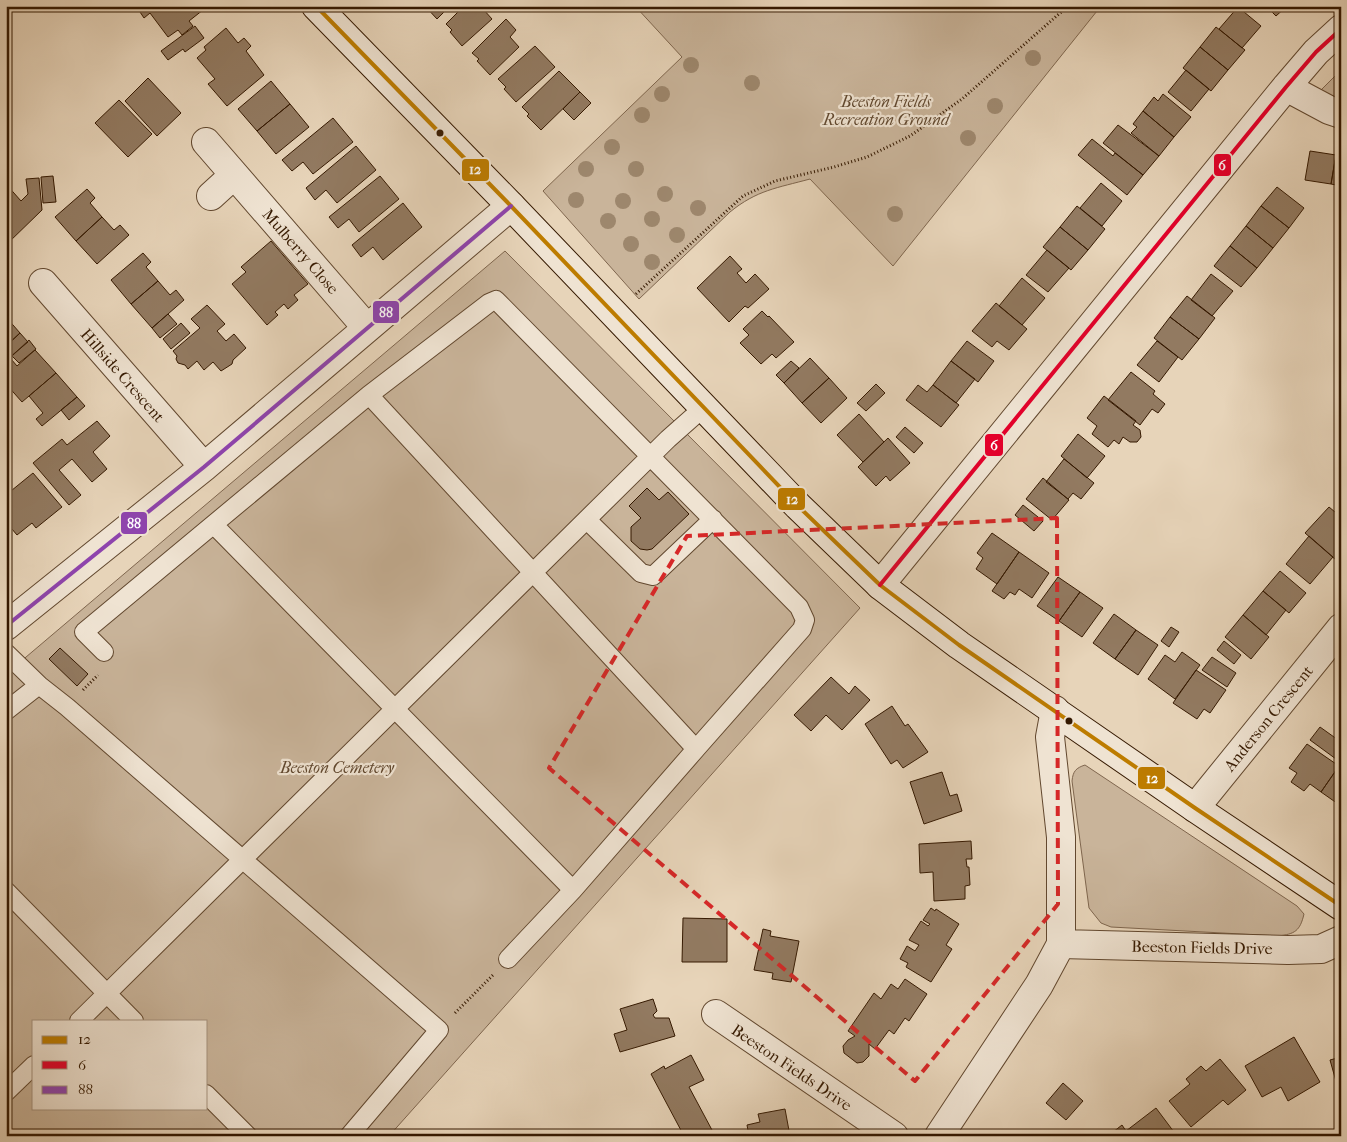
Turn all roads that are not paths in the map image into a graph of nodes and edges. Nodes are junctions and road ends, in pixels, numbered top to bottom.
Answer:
1 (316, 6) edge
2 (1341, 29) edge
3 (1286, 87) junction
4 (1341, 114) edge
5 (206, 142) dead end
6 (234, 175) junction
7 (211, 196) dead end
8 (511, 206) junction
9 (43, 284) dead end
10 (367, 328) junction
11 (369, 395) junction
12 (703, 408) junction
13 (651, 457) junction
14 (204, 467) junction
15 (713, 519) junction
16 (587, 520) junction
17 (214, 525) junction
18 (532, 574) junction
19 (880, 585) junction
20 (6, 626) edge
21 (1341, 628) edge
22 (6, 652) edge
23 (104, 652) road end
24 (39, 685) junction
25 (395, 709) junction
26 (1055, 710) junction
27 (6, 711) edge
28 (696, 749) junction
29 (1195, 808) junction
30 (242, 860) junction
31 (573, 890) junction
32 (6, 891) edge
33 (1341, 906) edge
34 (1341, 940) edge
35 (1061, 944) junction
36 (508, 959) road end
37 (106, 994) junction
38 (716, 1014) dead end
39 (80, 1020) edge
40 (133, 1020) edge
41 (32, 1067) edge
42 (6, 1092) edge
43 (208, 1096) edge
44 (248, 1136) edge
45 (349, 1136) edge
46 (894, 1136) edge
47 (939, 1136) edge

1 - 8 street
2 - 3 street
3 - 4 street
3 - 19 street
5 - 6 street, Mulberry Close
6 - 7 street
6 - 10 street, Mulberry Close
8 - 10 street
8 - 12 street
9 - 14 street, Hillside Crescent
10 - 14 street
11 - 13 lane
11 - 17 lane
11 - 18 lane
12 - 13 lane
12 - 19 street
13 - 15 lane
13 - 16 lane
14 - 20 street
15 - 16 lane
15 - 28 lane
16 - 18 lane
17 - 23 lane
17 - 25 lane
18 - 25 lane
18 - 28 lane
19 - 26 street
21 - 29 street, Anderson Crescent
22 - 24 lane
24 - 27 lane
24 - 30 lane
25 - 30 lane
25 - 31 lane
26 - 29 street
26 - 35 street
28 - 31 lane
29 - 33 street
30 - 37 lane
30 - 45 lane
31 - 36 lane
32 - 37 lane
34 - 35 street, Beeston Fields Drive
35 - 47 street
37 - 39 lane
37 - 40 lane
38 - 46 street, Beeston Fields Drive
41 - 42 lane
43 - 44 lane

